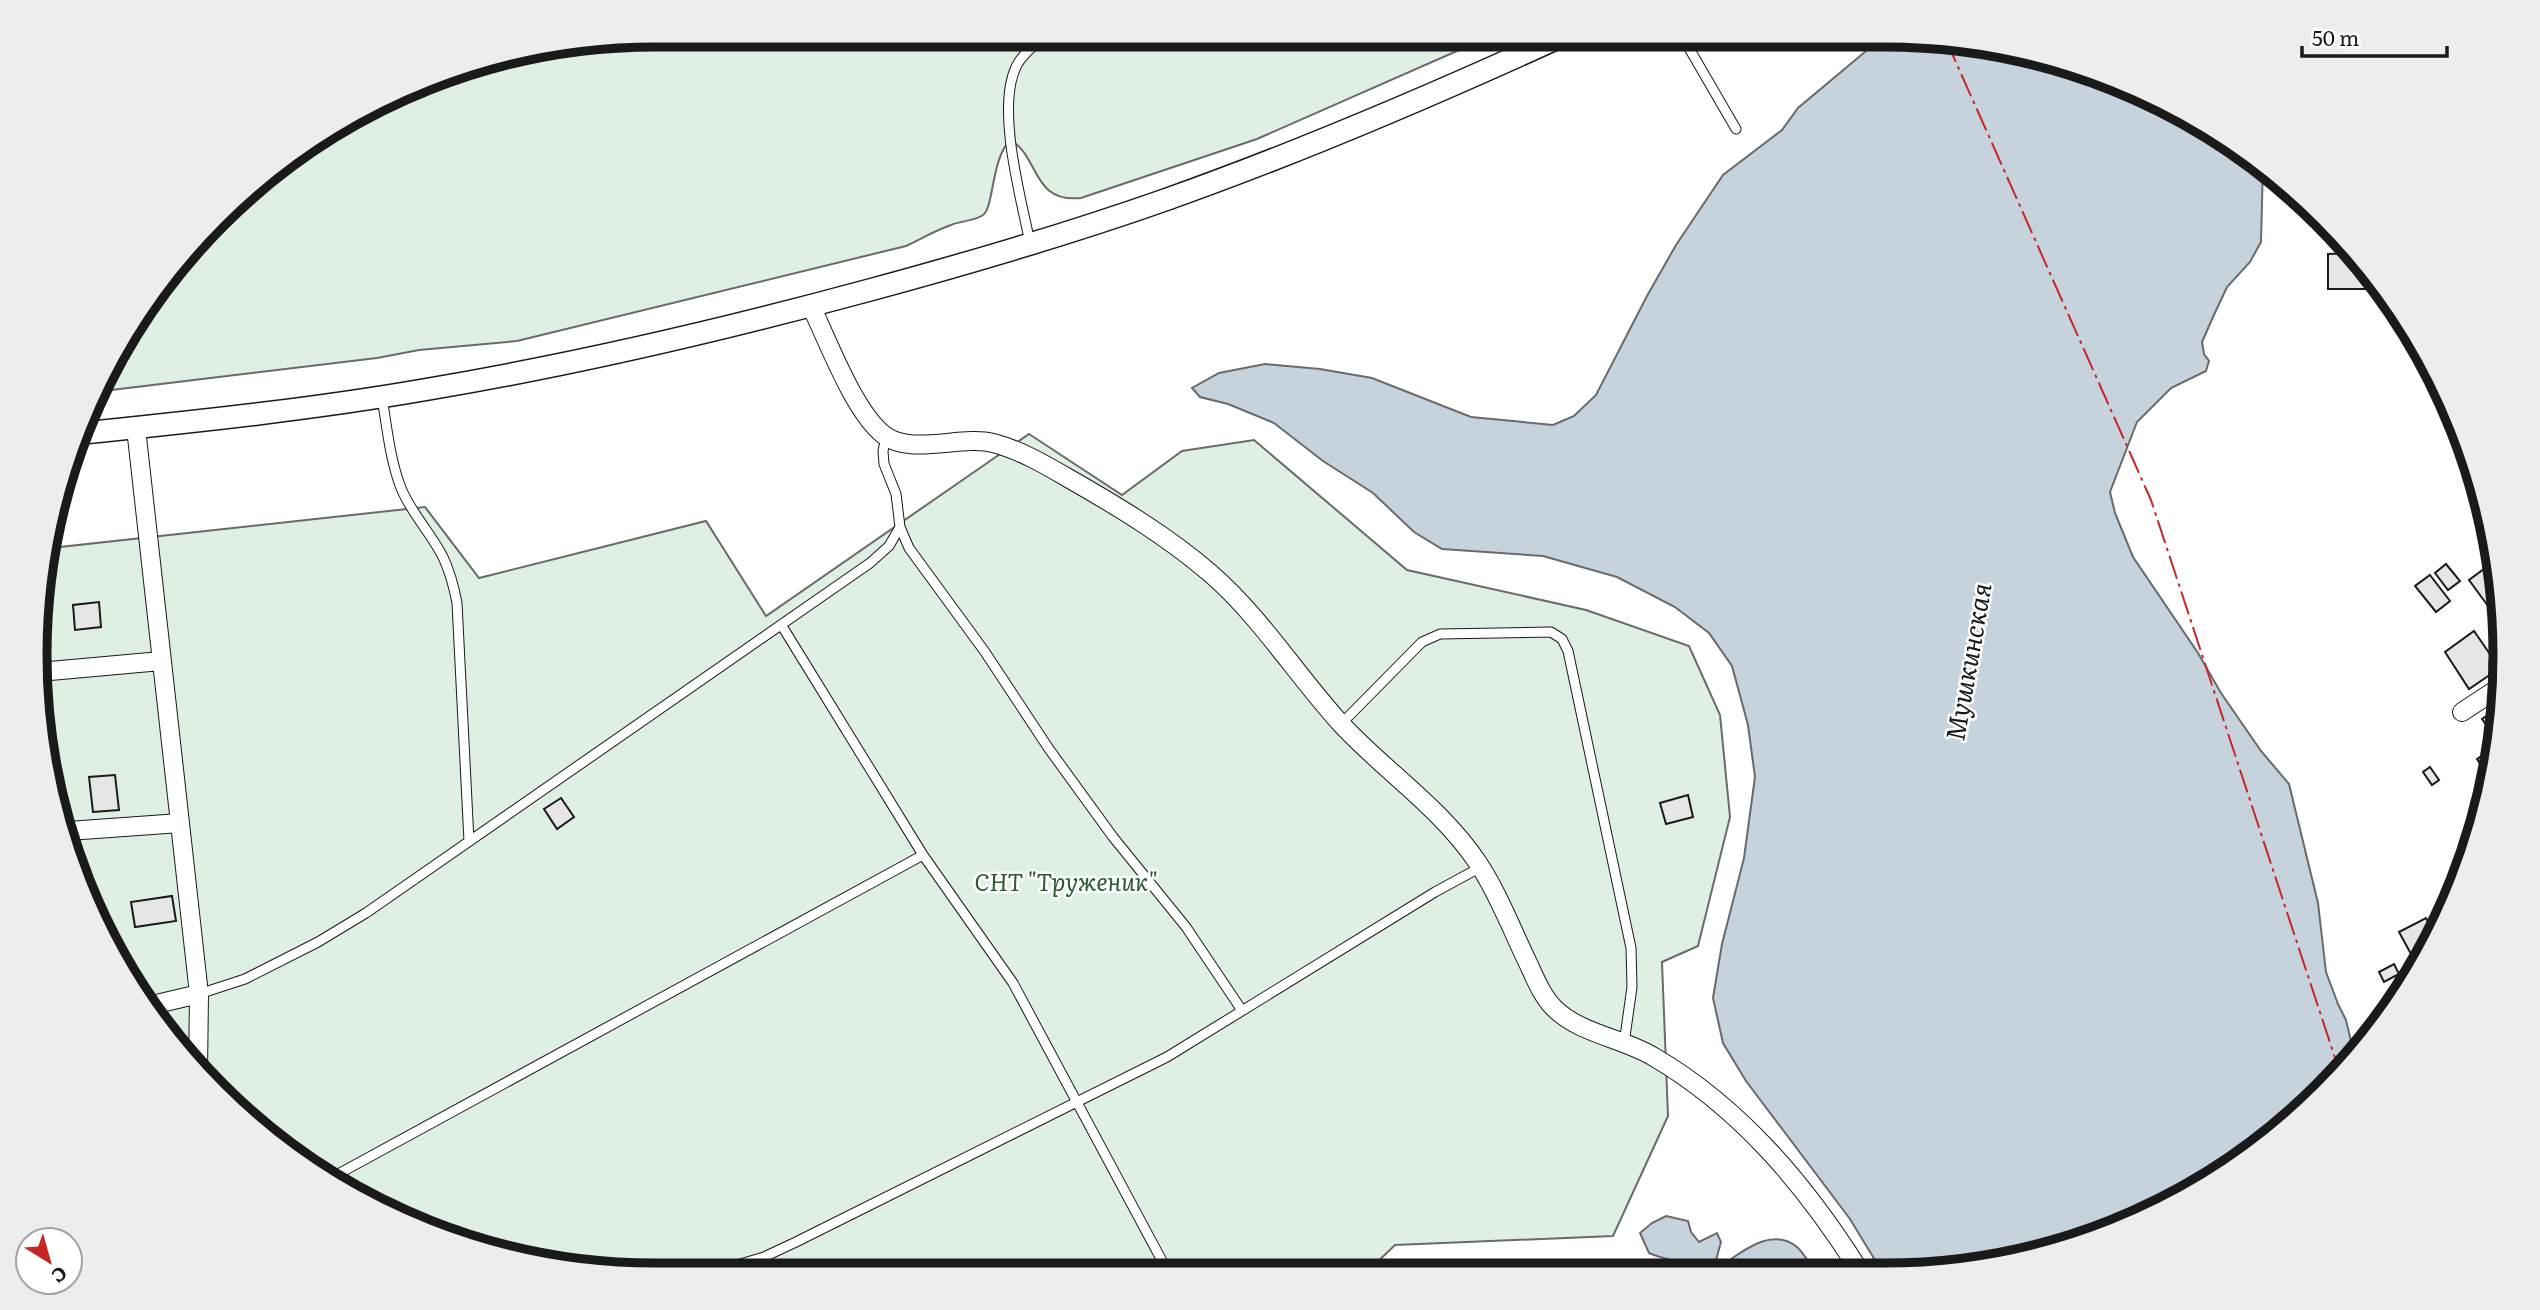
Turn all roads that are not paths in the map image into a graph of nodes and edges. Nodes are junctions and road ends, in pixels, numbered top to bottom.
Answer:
1 (1034, 47) edge
2 (1537, 47) edge
3 (1688, 47) edge
4 (1736, 129) dead end
5 (1030, 245) junction
6 (811, 306) junction
7 (382, 396) junction
8 (136, 428) junction
9 (90, 432) edge
10 (886, 437) junction
11 (900, 527) junction
12 (782, 626) junction
13 (161, 661) junction
14 (48, 671) edge
15 (2491, 693) edge
16 (2462, 712) dead end
17 (1341, 724) junction
18 (180, 823) junction
19 (74, 831) edge
20 (469, 841) junction
21 (923, 855) junction
22 (1481, 867) junction
23 (199, 994) junction
24 (158, 1004) edge
25 (1241, 1009) junction
26 (1625, 1044) junction
27 (198, 1056) edge
28 (1078, 1101) junction
29 (339, 1174) edge
30 (742, 1263) edge
31 (1163, 1263) edge
32 (1855, 1263) edge

1 - 5 lane
2 - 5 street
3 - 4 lane
5 - 6 street
6 - 7 street
6 - 10 street
7 - 8 street
7 - 20 lane
8 - 9 street
8 - 13 street
10 - 11 lane
10 - 17 street
11 - 12 lane
11 - 25 lane
12 - 20 lane
12 - 21 lane
13 - 14 street
13 - 18 street
15 - 16 street
17 - 22 street
17 - 26 lane
18 - 19 street
18 - 23 street
20 - 23 lane
21 - 28 lane
21 - 29 lane
22 - 25 lane
22 - 26 street
23 - 24 street
23 - 27 street
25 - 28 lane
26 - 32 street
28 - 30 lane
28 - 31 lane

